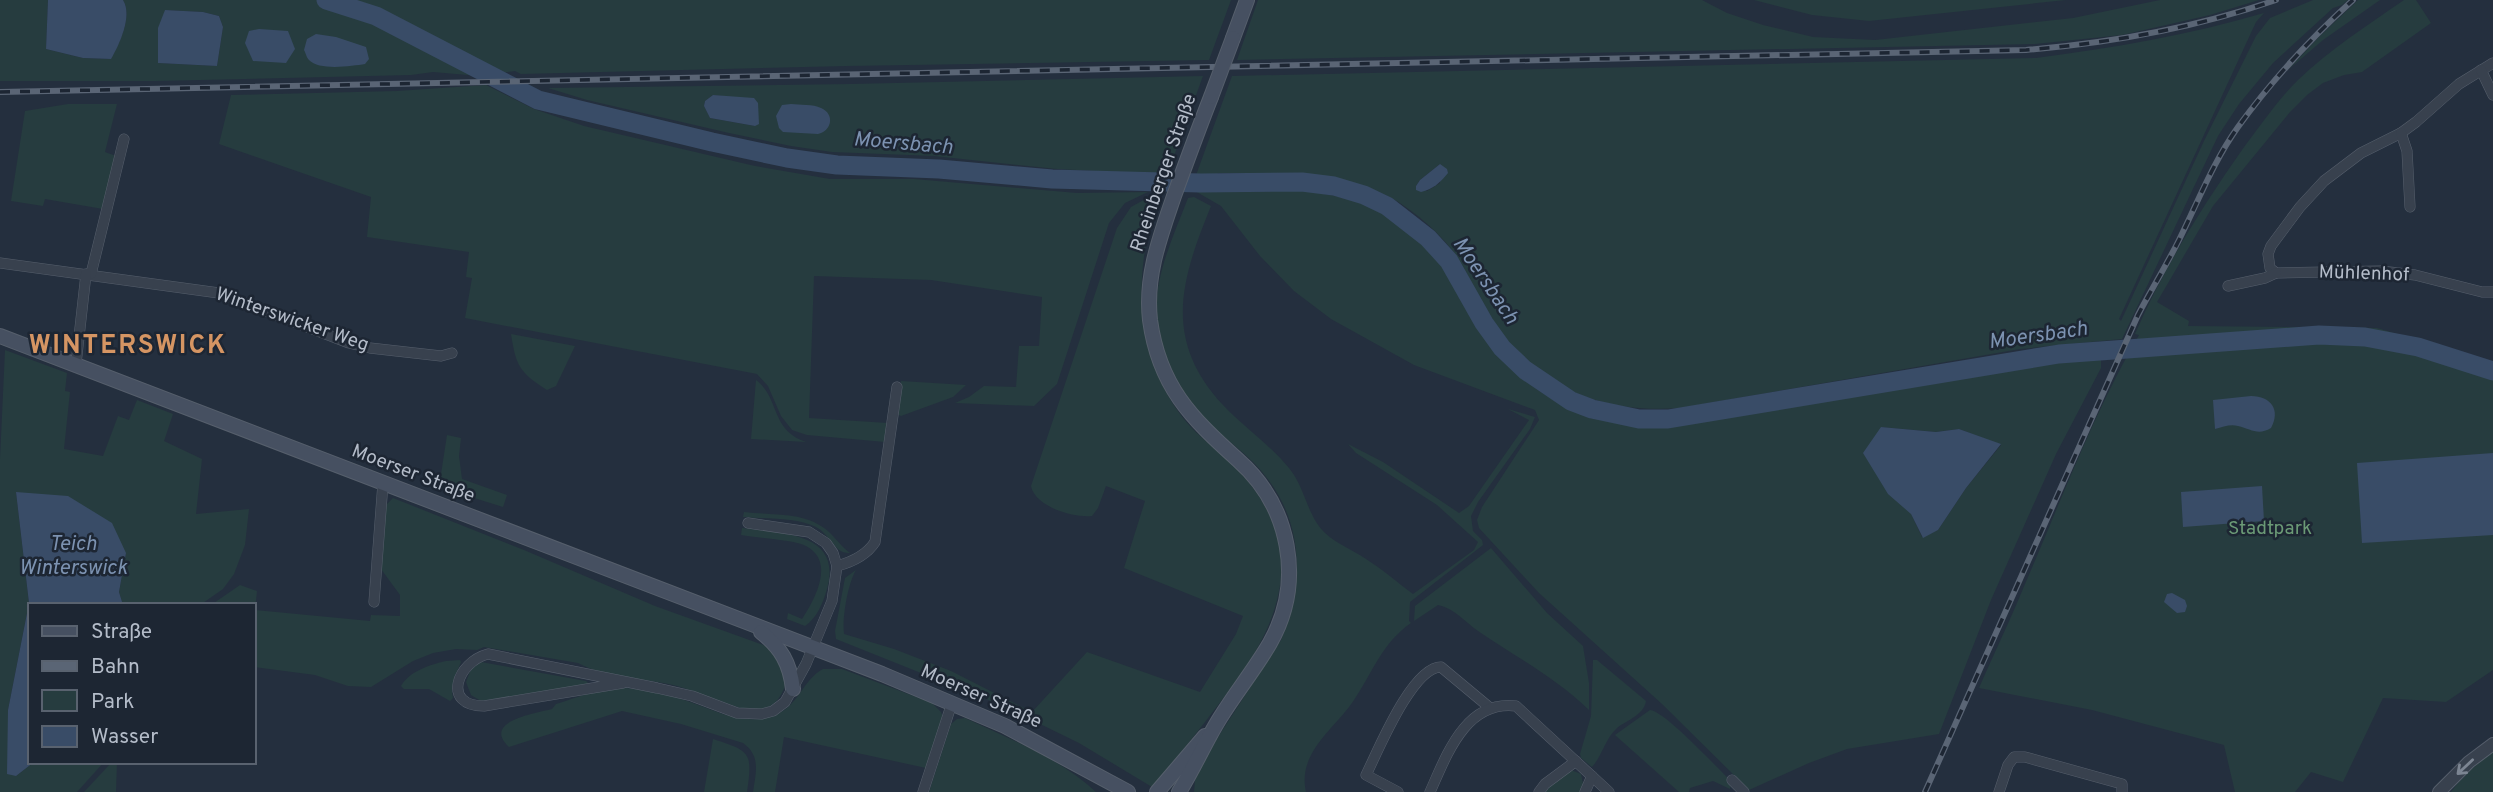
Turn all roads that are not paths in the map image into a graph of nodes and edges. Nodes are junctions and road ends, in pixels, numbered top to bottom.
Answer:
1 (1247, 0) edge
2 (2493, 63) edge
3 (2481, 70) junction
4 (2493, 95) edge
5 (2401, 133) junction
6 (124, 139) dead end
7 (2410, 207) dead end
8 (0, 263) edge
9 (2276, 273) junction
10 (88, 274) junction
11 (2228, 286) dead end
12 (2493, 292) edge
13 (0, 336) edge
14 (452, 353) dead end
15 (76, 364) junction
16 (897, 387) dead end
17 (383, 483) junction
18 (748, 523) dead end
19 (837, 566) junction
20 (374, 602) dead end
21 (751, 624) junction
22 (813, 647) junction
23 (624, 682) junction
24 (793, 689) junction
25 (952, 703) junction
26 (1489, 707) junction
27 (1219, 719) junction
28 (2493, 744) edge
29 (1576, 761) junction
30 (1197, 764) junction
31 (1093, 774) junction
32 (1592, 776) junction
33 (1732, 780) dead end
34 (923, 792) edge
35 (1105, 792) edge
36 (1128, 792) edge
37 (1157, 792) edge
38 (1179, 792) edge
39 (1189, 792) edge
40 (1398, 792) edge
41 (1430, 792) edge
42 (1539, 792) edge
43 (1585, 792) edge
44 (1609, 792) edge
45 (1744, 792) edge
46 (1999, 792) edge
47 (2122, 792) edge
48 (2439, 792) edge

1 - 27 main road, Rheinberger Straße, bridge
2 - 3 street
3 - 4 street
3 - 5 street
5 - 7 street
5 - 9 street
6 - 10 street
8 - 10 street, Winterswicker Weg
9 - 11 street, Mühlenhof
9 - 12 street, Mühlenhof
10 - 14 street, Winterswicker Weg
10 - 15 street
13 - 15 main road, Moerser Straße
15 - 17 main road, Moerser Straße
16 - 19 street
17 - 20 street
17 - 21 main road, Moerser Straße
18 - 19 street
19 - 22 street
21 - 22 main road, Moerser Straße
21 - 24 main road
22 - 24 street
22 - 25 main road, Moerser Straße
23 - 23 street
23 - 24 street
25 - 31 main road, Moerser Straße
25 - 34 street
26 - 29 street
26 - 40 street
26 - 41 street
27 - 30 main road, Rheinberger Straße
27 - 37 main road, Rheinberger Straße
28 -> 48 street
29 - 32 street
29 - 42 street
30 - 38 main road, Rheinberger Straße
30 - 39 main road
31 - 35 main road
31 - 36 main road, Moerser Straße
32 - 43 street
32 - 44 street
33 - 45 street
46 - 47 street

